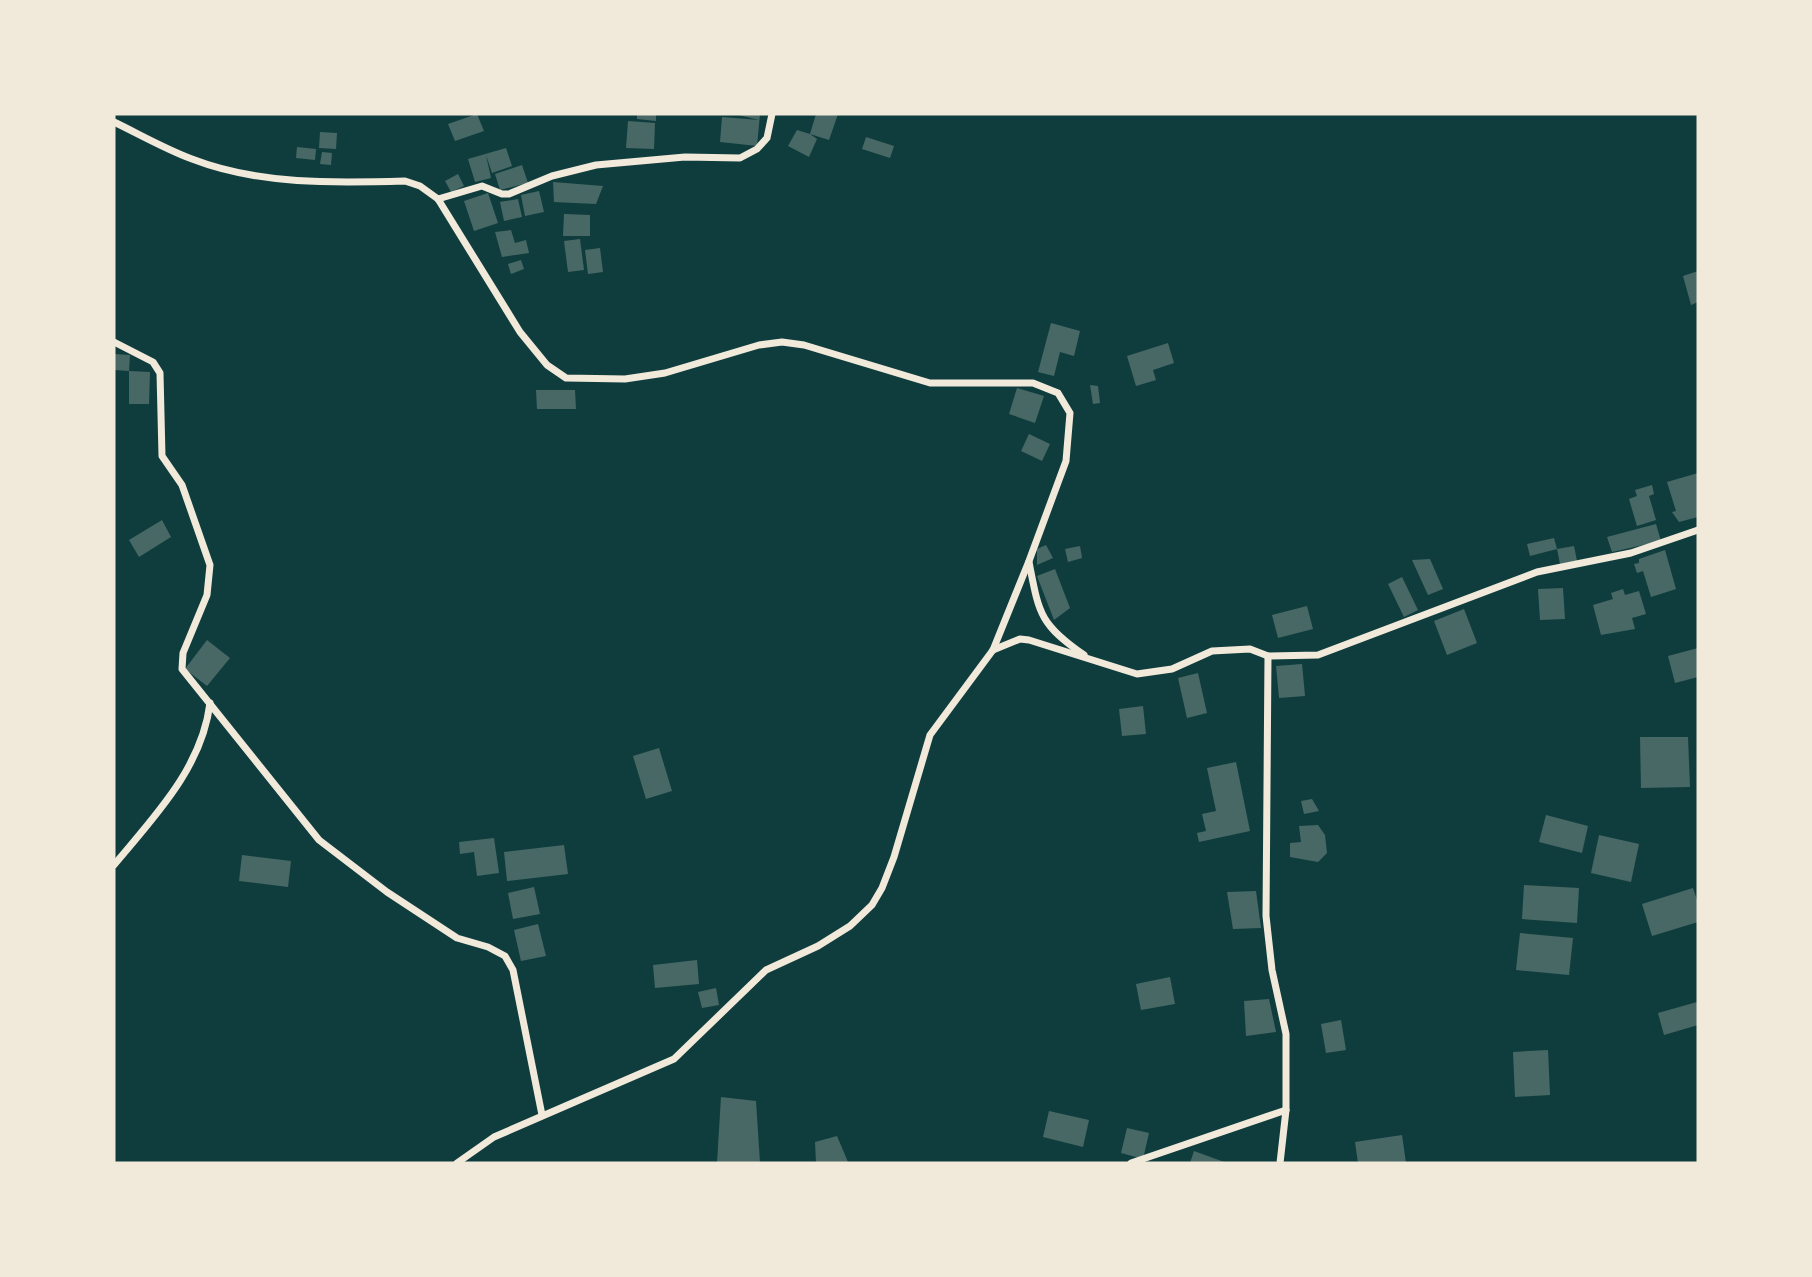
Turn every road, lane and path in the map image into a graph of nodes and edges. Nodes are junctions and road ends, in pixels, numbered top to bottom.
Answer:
1 (772, 114) edge
2 (114, 122) edge
3 (438, 199) junction
4 (114, 342) edge
5 (1698, 530) edge
6 (1029, 561) junction
7 (993, 650) junction
8 (1268, 656) junction
9 (1090, 659) junction
10 (210, 703) junction
11 (114, 865) edge
12 (1286, 1110) junction
13 (542, 1115) junction
14 (457, 1163) edge
15 (1131, 1163) edge
16 (1280, 1163) edge

1 - 3 street
2 - 3 street
3 - 6 street
4 - 10 street
5 - 8 street
6 - 7 street
6 - 9 street
7 - 9 street
7 - 13 street
8 - 9 street
8 - 12 street
10 - 11 street
10 - 13 street
12 - 15 street
12 - 16 street
13 - 14 street

